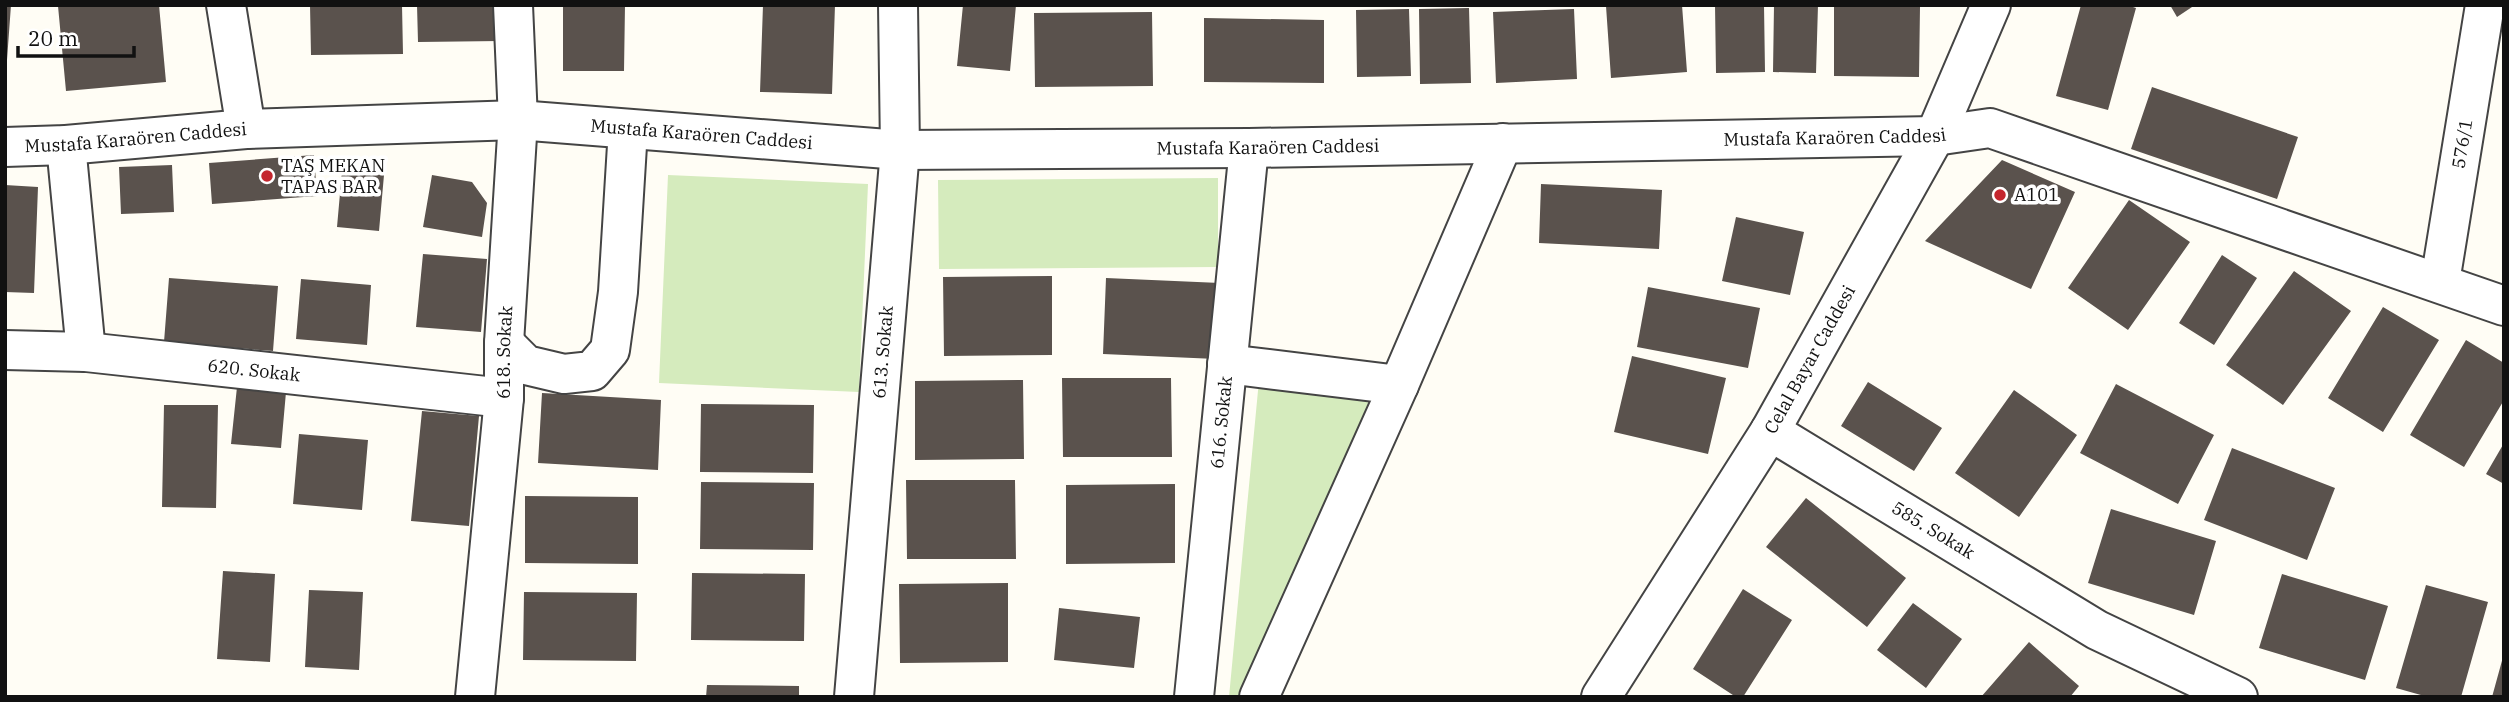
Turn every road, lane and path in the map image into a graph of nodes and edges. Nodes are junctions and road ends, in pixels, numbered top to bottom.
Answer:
1 (226, 5) edge
2 (513, 5) edge
3 (898, 5) edge
4 (1991, 5) edge
5 (2485, 5) edge
6 (518, 120) junction
7 (246, 129) junction
8 (628, 129) junction
9 (1935, 136) junction
10 (1503, 143) junction
11 (66, 145) junction
12 (5, 147) edge
13 (1249, 148) junction
14 (900, 150) junction
15 (2440, 282) junction
16 (2504, 306) edge
17 (504, 343) junction
18 (5, 350) edge
19 (86, 352) junction
20 (1227, 364) junction
21 (1399, 385) junction
22 (504, 398) junction
23 (1770, 431) junction
24 (2097, 630) junction
25 (475, 697) edge
26 (854, 697) edge
27 (1194, 697) edge
28 (1259, 697) edge
29 (1601, 697) edge
30 (2184, 697) edge
31 (2238, 697) edge

1 - 7 street
2 - 6 street, 618. Sokak
3 - 14 street, 613. Sokak
4 - 9 street, Celal Bayar Caddesi
5 - 15 street, 576/1
6 - 7 street, Mustafa Karaören Caddesi
6 - 8 street, Mustafa Karaören Caddesi
6 - 17 street, 618. Sokak
7 - 11 street, Mustafa Karaören Caddesi
8 - 14 street, Mustafa Karaören Caddesi
8 - 17 street
9 - 10 street, Mustafa Karaören Caddesi
9 - 15 street, Mustafa Karaören Caddesi
9 - 23 street, Celal Bayar Caddesi
10 - 13 street, Mustafa Karaören Caddesi
10 - 21 street
11 - 12 street, Mustafa Karaören Caddesi
11 - 19 street
13 - 14 street, Mustafa Karaören Caddesi
13 - 20 street, 616. Sokak
14 - 26 street, 613. Sokak
15 - 16 street, Mustafa Karaören Caddesi
17 - 22 street, 618. Sokak
18 - 19 street, 620. Sokak
19 - 22 street, 620. Sokak
20 - 21 street
20 - 27 street, 616. Sokak
21 - 28 street
22 - 25 street, 618. Sokak
23 - 24 street, 585. Sokak
23 - 29 street, Celal Bayar Caddesi
24 - 30 street, 585. Sokak
24 - 31 street, 585. Sokak

